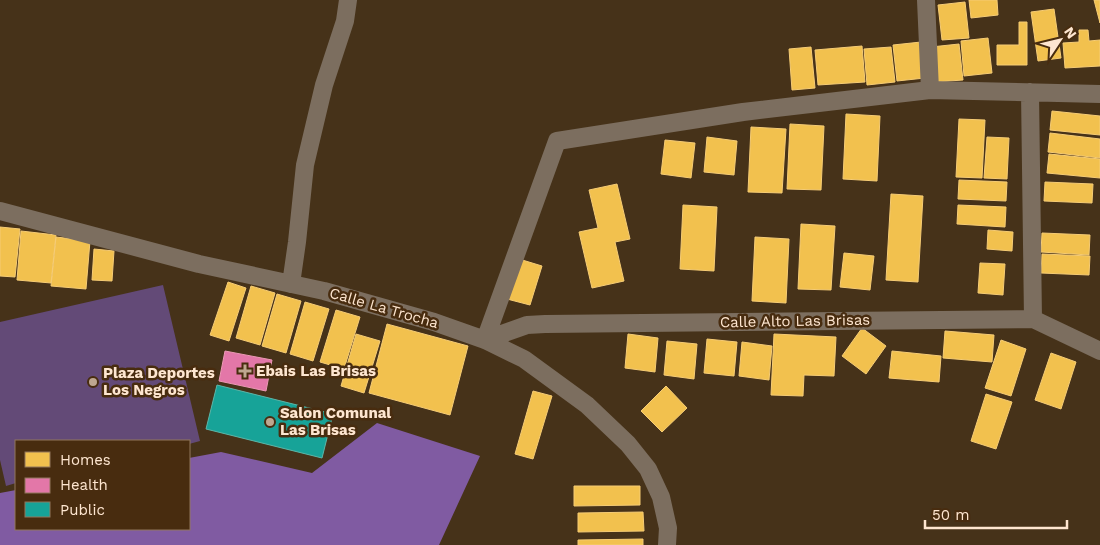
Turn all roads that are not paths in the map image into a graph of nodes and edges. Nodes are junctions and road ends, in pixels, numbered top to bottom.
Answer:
1 (348, 0) edge
2 (926, 0) edge
3 (930, 90) junction
4 (1030, 92) junction
5 (1100, 94) edge
6 (0, 211) edge
7 (291, 284) junction
8 (1032, 319) junction
9 (485, 340) junction
10 (1100, 351) edge
11 (667, 545) edge

1 - 7 street
2 - 3 street
3 - 4 street
3 - 9 street
4 - 5 street
4 - 8 street
6 - 7 street, Calle La Trocha
7 - 9 street, Calle La Trocha
8 - 9 street, Calle Alto Las Brisas
8 - 10 street, Calle Alto Las Brisas
9 - 11 street, Calle La Trocha

